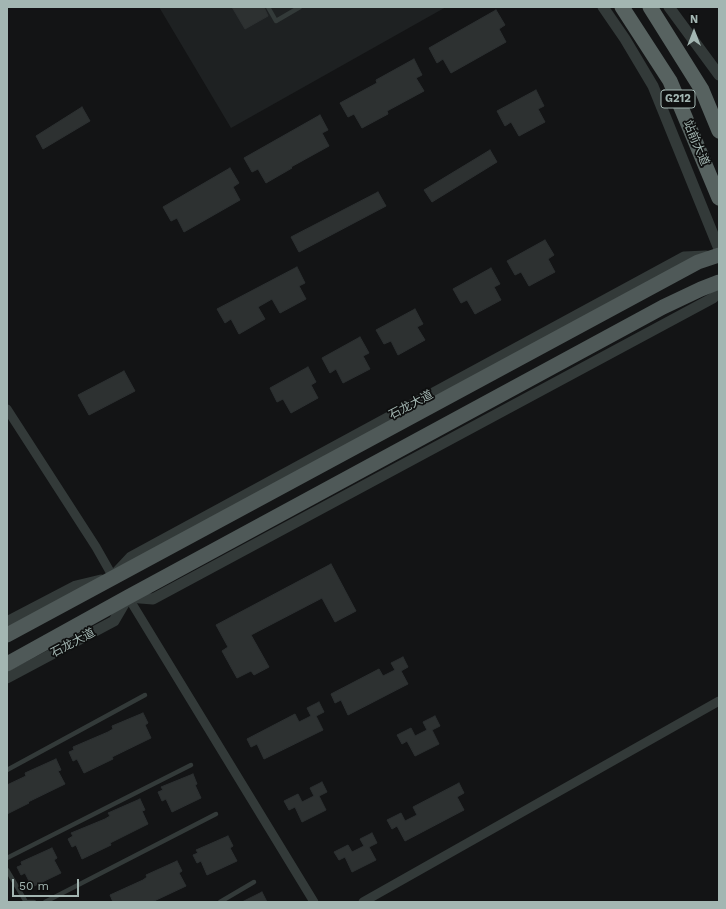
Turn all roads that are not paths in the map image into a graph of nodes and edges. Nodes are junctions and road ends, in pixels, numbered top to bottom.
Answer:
1 (268, 7) edge
2 (300, 7) edge
3 (603, 7) edge
4 (622, 7) edge
5 (650, 7) edge
6 (669, 7) edge
7 (719, 75) edge
8 (719, 131) edge
9 (719, 198) edge
10 (719, 249) edge
11 (719, 255) edge
12 (719, 282) edge
13 (719, 290) edge
14 (7, 409) edge
15 (112, 577) junction
16 (128, 597) junction
17 (7, 622) edge
18 (7, 635) edge
19 (7, 664) edge
20 (7, 678) edge
21 (145, 695) dead end
22 (719, 701) edge
23 (191, 765) dead end
24 (7, 770) edge
25 (216, 814) dead end
26 (7, 858) edge
27 (7, 870) edge
28 (254, 882) dead end
29 (27, 902) edge
30 (34, 902) edge
31 (45, 902) edge
32 (220, 902) edge
33 (314, 902) edge
34 (363, 902) edge

1 - 2 lane
3 - 10 street
4 - 9 highway, 站前大道 / G212
5 - 8 highway, G212
6 - 7 street
11 - 15 main road, 石龙大道
12 - 16 main road, 石龙大道
13 - 16 street
14 - 15 street
15 - 17 street, 石龙大道
15 - 18 main road, 石龙大道
16 - 19 main road, 石龙大道
16 - 20 street, 石龙大道
16 - 33 street
21 - 24 lane
22 - 34 street
23 - 26 lane
25 - 31 lane
27 - 29 lane
28 - 32 lane
29 - 30 lane

